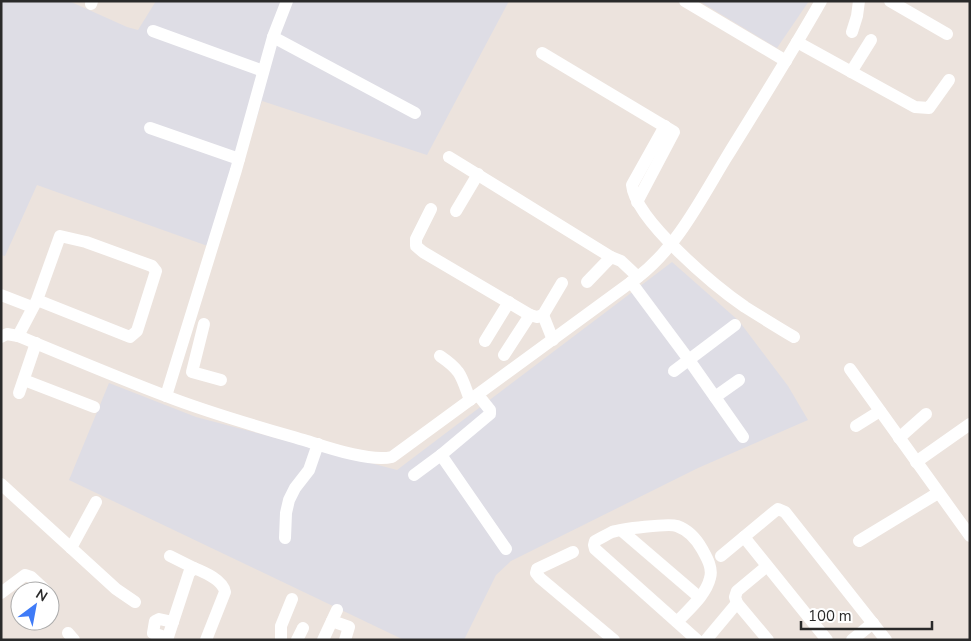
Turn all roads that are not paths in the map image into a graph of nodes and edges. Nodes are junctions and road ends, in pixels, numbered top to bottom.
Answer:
1 (287, 1) edge
2 (684, 1) edge
3 (822, 1) edge
4 (859, 1) edge
5 (890, 1) edge
6 (153, 31) dead end
7 (852, 32) dead end
8 (947, 34) dead end
9 (273, 36) junction
10 (871, 40) dead end
11 (797, 42) junction
12 (542, 53) dead end
13 (786, 61) junction
14 (263, 71) junction
15 (851, 72) junction
16 (949, 80) dead end
17 (415, 113) dead end
18 (150, 128) dead end
19 (449, 157) dead end
20 (239, 159) junction
21 (478, 174) junction
22 (431, 208) dead end
23 (456, 211) dead end
24 (671, 245) junction
25 (611, 257) junction
26 (635, 280) junction
27 (587, 282) dead end
28 (562, 283) dead end
29 (1, 295) edge
30 (509, 302) junction
31 (34, 304) junction
32 (530, 314) junction
33 (543, 314) junction
34 (204, 324) dead end
35 (735, 324) dead end
36 (18, 336) junction
37 (1, 337) edge
38 (794, 337) dead end
39 (553, 340) junction
40 (485, 342) dead end
41 (36, 343) junction
42 (504, 355) dead end
43 (440, 356) dead end
44 (689, 360) junction
45 (174, 368) junction
46 (850, 369) dead end
47 (674, 371) dead end
48 (192, 372) junction
49 (24, 380) junction
50 (221, 380) dead end
51 (739, 380) dead end
52 (19, 393) dead end
53 (166, 396) junction
54 (474, 397) junction
55 (715, 397) junction
56 (94, 407) dead end
57 (880, 411) junction
58 (926, 414) dead end
59 (970, 424) edge
60 (856, 426) dead end
61 (743, 437) dead end
62 (899, 438) junction
63 (318, 444) junction
64 (441, 455) junction
65 (916, 462) junction
66 (414, 475) dead end
67 (1, 484) edge
68 (938, 492) junction
69 (96, 502) dead end
70 (622, 531) junction
71 (970, 536) edge
72 (744, 537) junction
73 (285, 538) dead end
74 (860, 541) dead end
75 (71, 548) junction
76 (506, 549) dead end
77 (573, 552) dead end
78 (170, 556) dead end
79 (721, 556) dead end
80 (767, 566) junction
81 (194, 568) junction
82 (14, 581) edge
83 (35, 581) edge
84 (699, 597) junction
85 (292, 600) dead end
86 (135, 602) dead end
87 (738, 603) junction
88 (678, 621) junction
89 (873, 623) junction
90 (303, 628) dead end
91 (606, 637) edge
92 (167, 639) edge
93 (206, 640) edge
94 (281, 640) edge
95 (297, 640) edge
96 (323, 640) edge
97 (345, 640) edge
98 (697, 640) edge
99 (706, 640) edge
100 (768, 640) edge
101 (827, 640) edge
102 (852, 640) edge
103 (886, 640) edge

1 - 9 street
2 - 13 street
3 - 11 street
4 - 7 street
5 - 8 street
6 - 14 street
9 - 14 street
9 - 17 street
10 - 15 street
11 - 13 street
11 - 15 street
12 - 24 street
13 - 24 street
14 - 20 street
15 - 16 street
18 - 20 street
19 - 21 street
20 - 45 street
21 - 23 street
21 - 25 street
22 - 30 street
24 - 26 street
24 - 38 street
25 - 26 street
25 - 27 street
26 - 39 street
26 - 44 street
28 - 33 street
29 - 31 street
30 - 32 street
30 - 40 street
31 - 31 street
31 - 36 street
32 - 33 street
32 - 42 street
33 - 39 street
34 - 48 street
35 - 44 street
36 - 37 street
36 - 41 street
39 - 54 street
41 - 49 street
41 - 53 street
43 - 54 street
44 - 47 street
44 - 55 street
45 - 48 street
45 - 53 street
46 - 57 street
48 - 50 street
49 - 52 street
49 - 56 street
51 - 55 street
53 - 63 street
54 - 63 street
54 - 64 street
55 - 61 street
57 - 60 street
57 - 62 street
58 - 62 street
59 - 65 street
62 - 65 street
63 - 73 street
64 - 66 street
64 - 76 street
65 - 68 street
67 - 75 street
68 - 71 street
68 - 74 street
69 - 75 street
70 - 84 street
70 - 84 street
70 - 88 street
72 - 79 street
72 - 80 street
72 - 89 street
75 - 86 street
77 - 91 street
78 - 81 street
80 - 87 street
80 - 101 street
81 - 92 street
81 - 93 street
82 - 83 street
84 - 88 street
85 - 94 street
87 - 99 street
87 - 100 street
88 - 98 street
89 - 102 street
89 - 103 street
90 - 95 street
96 - 97 street

